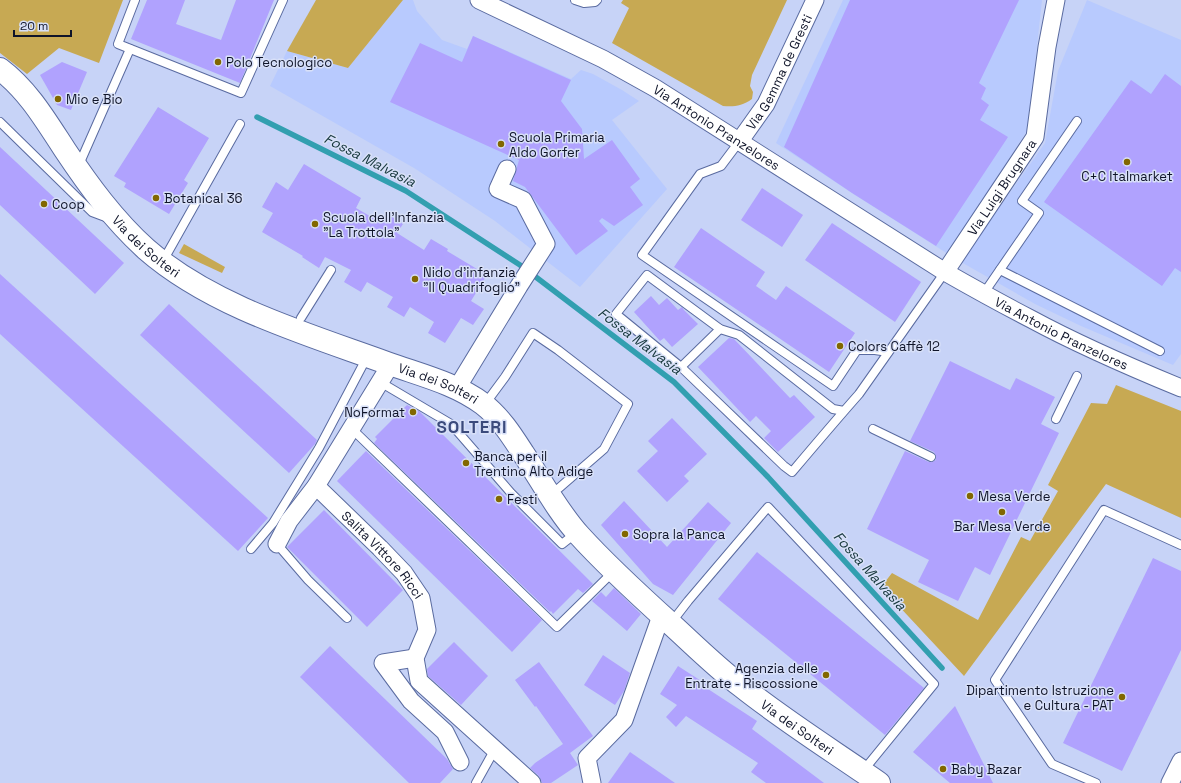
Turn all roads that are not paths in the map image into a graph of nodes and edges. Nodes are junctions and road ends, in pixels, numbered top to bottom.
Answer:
1 (135, 0) edge
2 (283, 0) edge
3 (575, 0) edge
4 (597, 0) edge
5 (815, 0) edge
6 (1056, 0) edge
7 (486, 1) edge
8 (130, 49) junction
9 (4, 75) edge
10 (1077, 121) dead end
11 (0, 122) edge
12 (240, 124) dead end
13 (740, 142) junction
14 (77, 168) junction
15 (507, 169) dead end
16 (120, 222) junction
17 (162, 262) junction
18 (331, 270) dead end
19 (1000, 270) junction
20 (945, 272) junction
21 (984, 293) junction
22 (301, 318) dead end
23 (720, 329) junction
24 (1160, 351) dead end
25 (888, 352) junction
26 (368, 356) junction
27 (681, 367) junction
28 (386, 373) junction
29 (1077, 376) dead end
30 (457, 388) junction
31 (1181, 388) edge
32 (484, 405) junction
33 (844, 411) junction
34 (1056, 419) dead end
35 (352, 429) junction
36 (873, 429) dead end
37 (931, 457) dead end
38 (316, 486) junction
39 (550, 494) junction
40 (577, 533) junction
41 (277, 544) joint
42 (1181, 545) edge
43 (251, 549) dead end
44 (614, 571) junction
45 (347, 618) dead end
46 (666, 620) junction
47 (415, 658) junction
48 (495, 750) junction
49 (1181, 761) edge
50 (460, 762) dead end
51 (871, 777) edge
52 (476, 783) edge
53 (532, 783) edge
54 (592, 783) edge
55 (1096, 783) edge
56 (1170, 783) edge

1 - 8 lane
2 - 8 lane
3 - 4 lane
5 - 13 street, Via Gemma de Gresti
6 - 20 street, Via Luigi Brugnara
7 - 13 street, Via Antonio Pranzelores
8 - 14 lane
9 - 14 street, Via dei Solteri
10 - 19 lane
11 - 16 lane
12 - 17 lane
13 - 20 street, Via Antonio Pranzelores
13 - 25 lane
14 - 16 street, Via dei Solteri
15 - 30 street
16 - 17 street, Via dei Solteri
17 - 26 street, Via dei Solteri
18 - 22 lane
19 - 21 lane
19 - 24 lane
20 - 21 street, Via Antonio Pranzelores
20 - 25 lane
21 - 31 street, Via Antonio Pranzelores
23 - 27 lane
23 - 27 lane
23 - 33 lane
25 - 33 lane
26 - 28 street, Via dei Solteri
26 - 43 lane
27 - 33 lane
28 - 30 street, Via dei Solteri
28 - 35 street
28 - 40 lane
29 - 34 lane
30 - 32 street, Via dei Solteri
32 - 39 street, Via dei Solteri
32 - 39 lane
35 - 38 street
35 - 44 lane
36 - 37 lane
38 - 41 street
38 - 47 street, Salita Vittore Ricci
39 - 40 street, Via dei Solteri
40 - 44 street, Via dei Solteri
41 - 45 lane
42 - 55 lane
44 - 46 street, Via dei Solteri
46 - 51 street, Via dei Solteri
46 - 51 lane
46 - 54 street
47 - 48 street
47 - 50 street
48 - 52 lane
48 - 53 street
49 - 56 street

